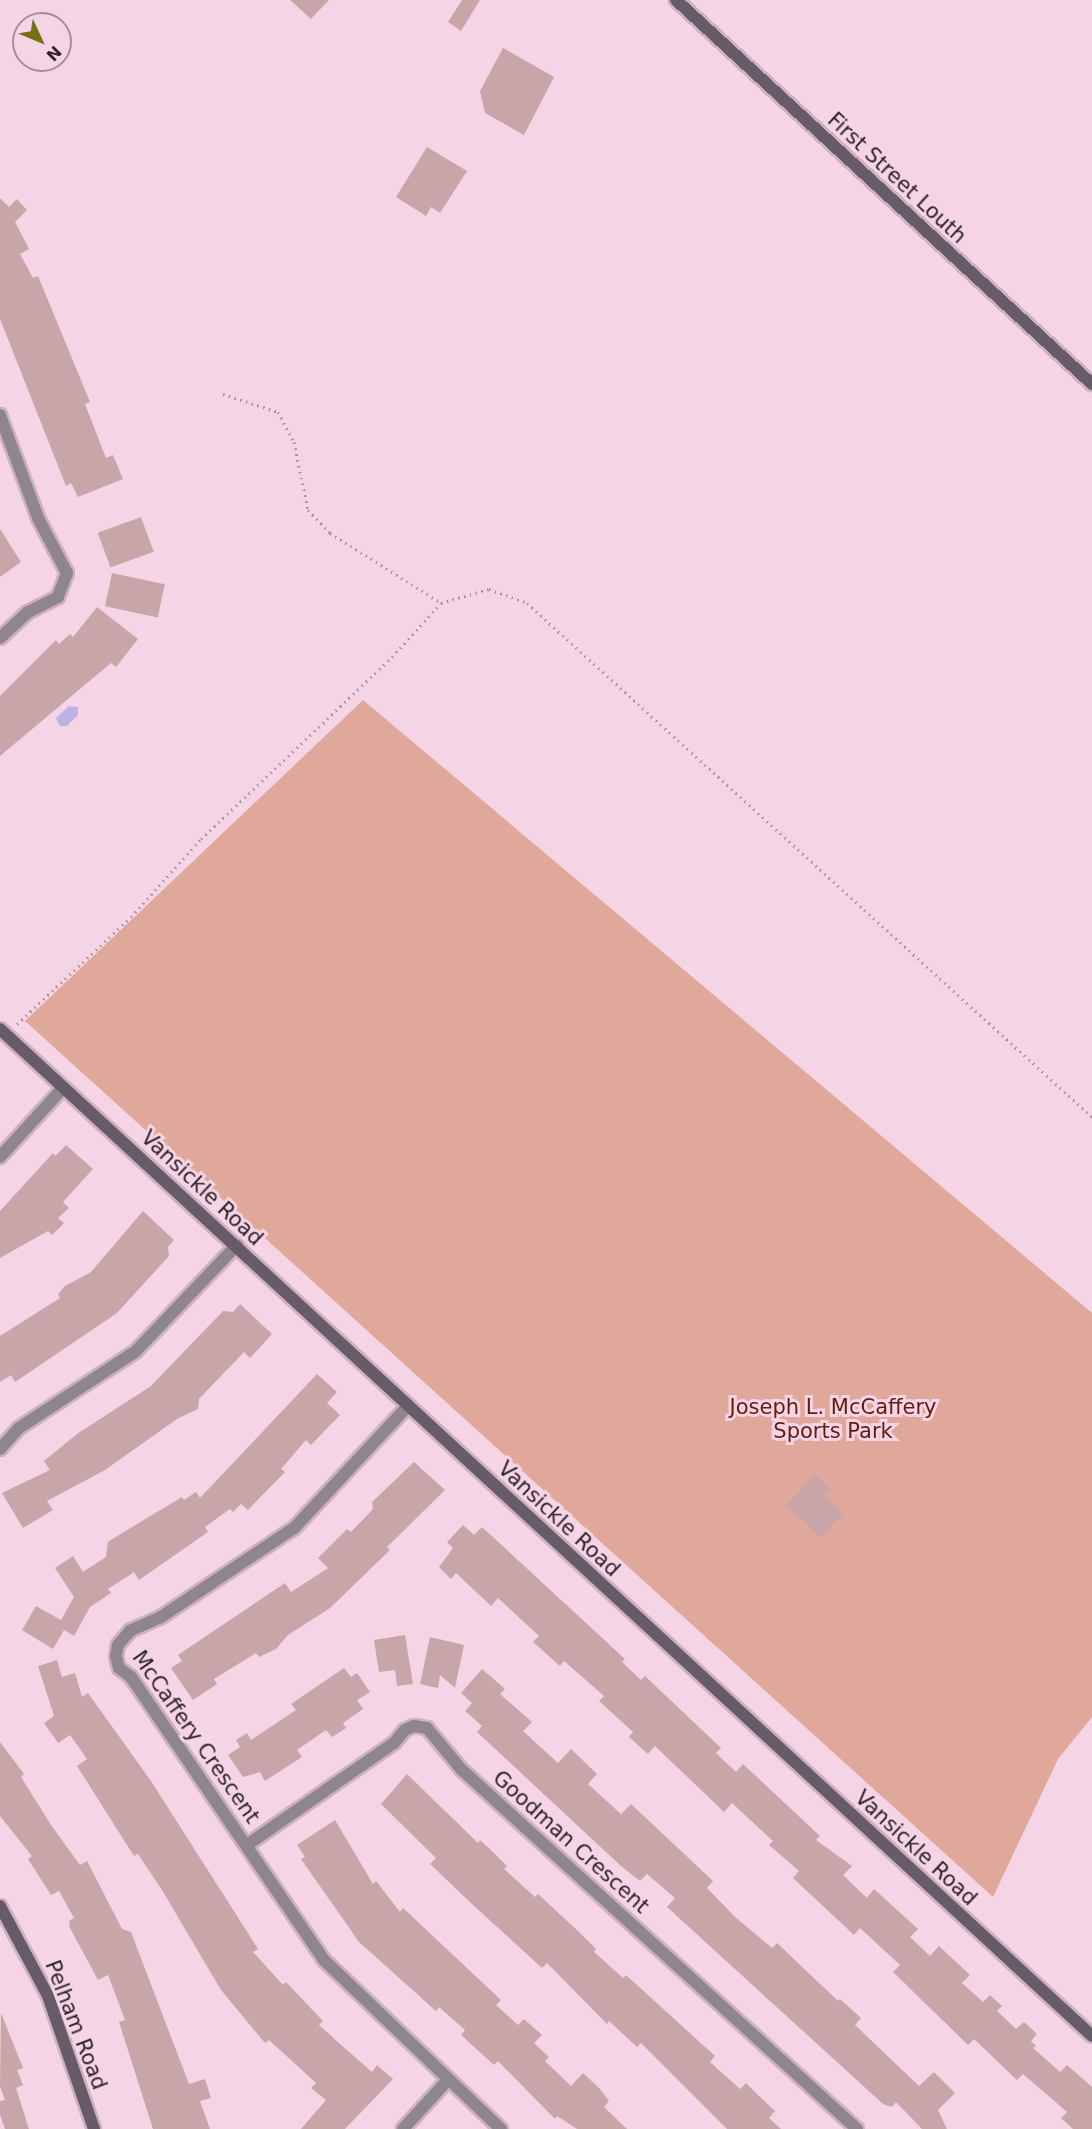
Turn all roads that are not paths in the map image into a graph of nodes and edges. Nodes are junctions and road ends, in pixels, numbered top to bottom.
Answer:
1 (676, 0) edge
2 (1092, 384) edge
3 (0, 415) edge
4 (0, 638) edge
5 (3, 1032) edge
6 (63, 1088) junction
7 (0, 1157) edge
8 (237, 1245) junction
9 (407, 1407) junction
10 (0, 1449) edge
11 (247, 1845) junction
12 (0, 1906) edge
13 (1092, 2036) edge
14 (447, 2081) junction
15 (94, 2129) edge
16 (403, 2129) edge
17 (501, 2129) edge
18 (857, 2129) edge

1 - 2 street, First Street Louth
3 - 4 street
5 - 6 street, Vansickle Road
6 - 7 street
6 - 8 street, Vansickle Road
8 - 9 street, Vansickle Road
8 - 10 street
9 - 11 street, McCaffery Crescent
9 - 13 street, Vansickle Road
11 - 14 street, McCaffery Crescent
11 - 18 street, Goodman Crescent
12 - 15 street, Pelham Road
14 - 16 street
14 - 17 street, McCaffery Crescent

